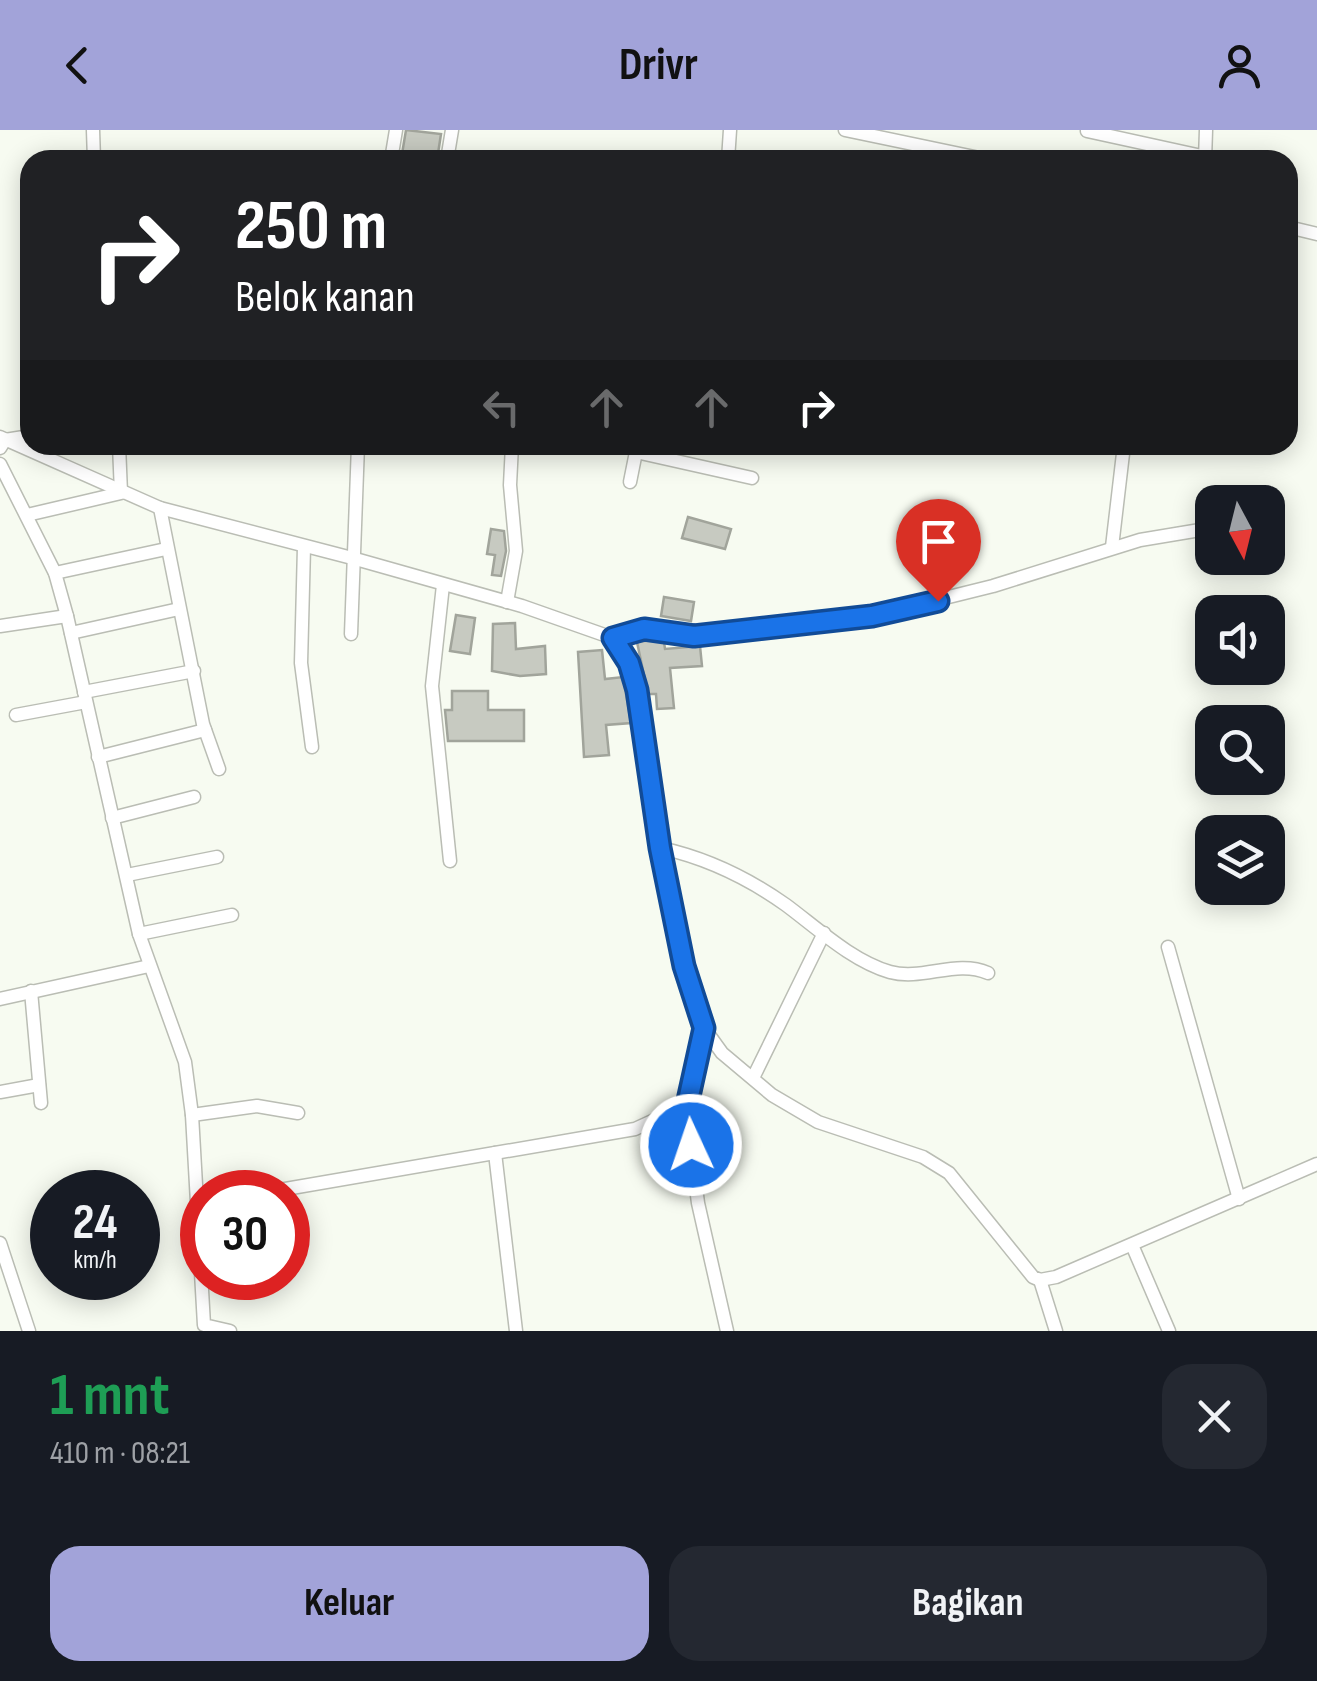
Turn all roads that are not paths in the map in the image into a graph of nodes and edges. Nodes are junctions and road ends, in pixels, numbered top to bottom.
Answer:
1 (845, 130) edge
2 (1088, 132) edge
3 (941, 150) edge
4 (1169, 150) edge
5 (32, 455) edge
6 (118, 455) edge
7 (357, 455) edge
8 (512, 455) edge
9 (636, 455) edge
10 (664, 455) edge
11 (1123, 455) edge
12 (0, 464) edge
13 (752, 478) dead end
14 (630, 482) dead end
15 (120, 493) junction
16 (160, 508) junction
17 (27, 515) junction
18 (1195, 531) edge
19 (304, 547) junction
20 (1112, 547) junction
21 (166, 550) junction
22 (352, 558) junction
23 (54, 573) junction
24 (443, 585) junction
25 (508, 602) junction
26 (179, 608) junction
27 (67, 616) junction
28 (0, 626) edge
29 (71, 633) junction
30 (350, 634) dead end
31 (613, 638) junction
32 (194, 671) junction
33 (85, 697) junction
34 (16, 715) dead end
35 (205, 730) junction
36 (312, 748) dead end
37 (98, 757) junction
38 (219, 769) dead end
39 (194, 796) dead end
40 (112, 818) junction
41 (660, 848) junction
42 (217, 857) dead end
43 (450, 861) dead end
44 (127, 876) junction
45 (232, 916) dead end
46 (824, 933) junction
47 (140, 934) junction
48 (1168, 947) dead end
49 (149, 966) junction
50 (988, 974) dead end
51 (31, 991) junction
52 (0, 999) edge
53 (704, 1028) junction
54 (753, 1078) junction
55 (39, 1084) junction
56 (0, 1092) edge
57 (41, 1104) dead end
58 (687, 1105) junction
59 (192, 1114) junction
60 (298, 1114) dead end
61 (495, 1153) junction
62 (1317, 1164) edge
63 (196, 1170) edge
64 (310, 1185) edge
65 (1240, 1199) junction
66 (0, 1243) edge
67 (1132, 1245) junction
68 (1040, 1280) junction
69 (203, 1300) edge
70 (204, 1328) edge
71 (29, 1331) edge
72 (230, 1331) edge
73 (516, 1331) edge
74 (727, 1331) edge
75 (1056, 1331) edge
76 (1169, 1331) edge

1 - 3 street
2 - 4 street
5 - 15 street
6 - 15 street
7 - 22 street
8 - 25 street
9 - 14 street
10 - 13 street
11 - 20 street
12 - 17 street
15 - 16 street
15 - 17 street
16 - 19 street
16 - 21 street
17 - 23 street
18 - 20 street
19 - 22 street
19 - 36 street
20 - 31 street
21 - 23 street
21 - 26 street
22 - 24 street
22 - 30 street
23 - 27 street
24 - 25 street
24 - 43 street
25 - 31 street
26 - 29 street
26 - 32 street
27 - 28 street
27 - 29 street
29 - 33 street
31 - 41 street
32 - 33 street
32 - 35 street
33 - 34 street
33 - 37 street
35 - 37 street
35 - 38 street
37 - 40 street
39 - 40 street
40 - 44 street
41 - 46 street
41 - 53 street
42 - 44 street
44 - 47 street
45 - 47 street
46 - 50 street
46 - 54 street
47 - 49 street
48 - 65 street
49 - 51 street
49 - 59 street
51 - 52 street
51 - 55 street
53 - 54 street
53 - 58 street
54 - 68 street
55 - 56 street
55 - 57 street
58 - 61 street
58 - 74 street
59 - 60 street
59 - 63 street
61 - 64 street
61 - 73 street
62 - 65 street
65 - 67 street
66 - 71 street
67 - 68 street
67 - 76 street
68 - 75 street
69 - 70 street
70 - 72 street

